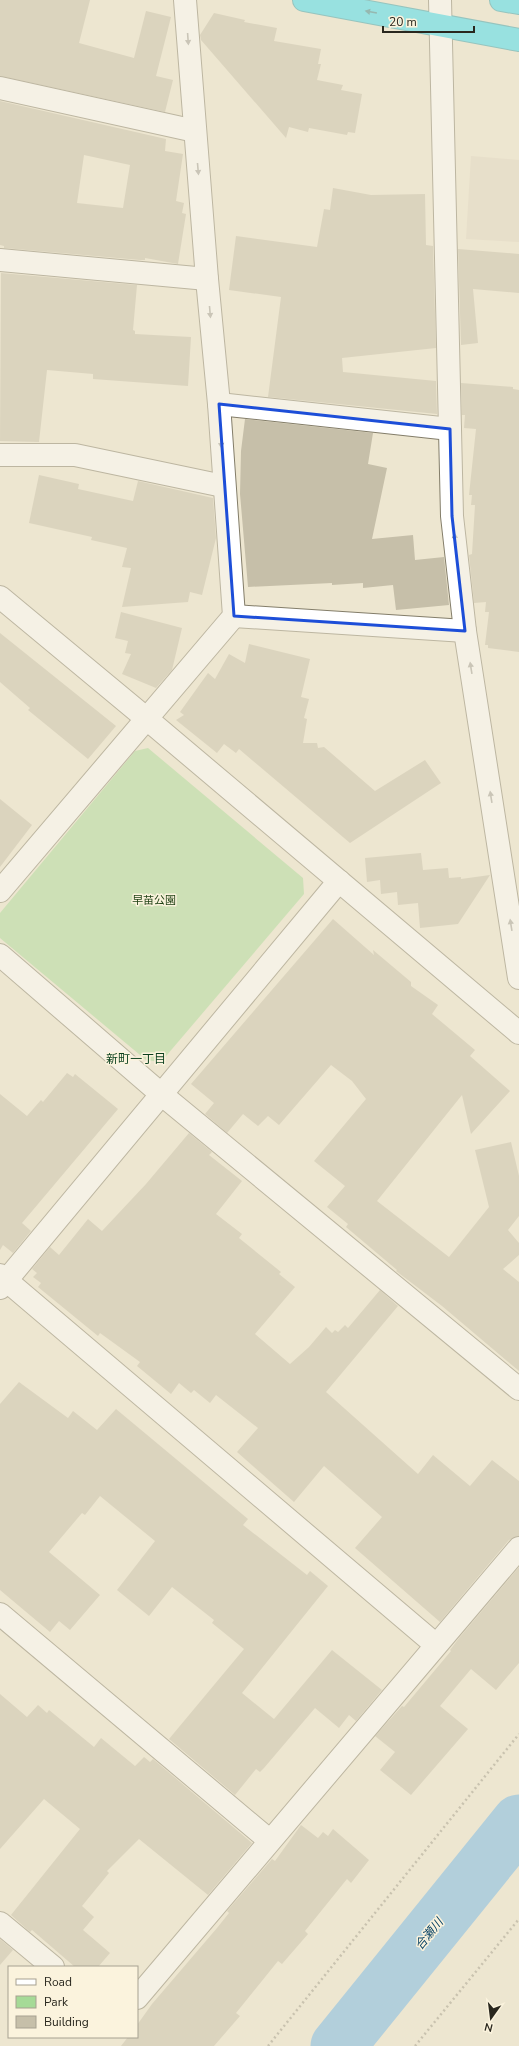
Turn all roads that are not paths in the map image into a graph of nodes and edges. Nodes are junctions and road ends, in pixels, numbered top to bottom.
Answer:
1 (185, 0) edge
2 (304, 0) edge
3 (440, 0) edge
4 (501, 0) edge
5 (519, 3) edge
6 (441, 25) junction
7 (519, 40) edge
8 (0, 88) edge
9 (195, 131) junction
10 (0, 260) edge
11 (207, 279) junction
12 (219, 404) junction
13 (450, 429) junction
14 (0, 455) edge
15 (223, 486) junction
16 (0, 597) edge
17 (234, 616) junction
18 (465, 631) junction
19 (147, 719) junction
20 (339, 882) junction
21 (0, 891) edge
22 (0, 955) edge
23 (519, 978) edge
24 (519, 1033) edge
25 (161, 1094) junction
26 (2, 1281) edge
27 (519, 1389) edge
28 (519, 1548) edge
29 (0, 1614) edge
30 (436, 1646) junction
31 (269, 1840) junction
32 (0, 1923) edge
33 (52, 1966) edge
34 (138, 1997) edge

1 -> 9 street
6 -> 2 highway
3 - 6 street
4 - 5 highway
6 - 7 highway
6 - 13 street
8 - 9 street
9 -> 11 street
10 - 11 street
11 -> 12 street
12 - 13 street
12 -> 15 street
18 -> 13 street
14 - 15 street
15 - 17 street
16 - 19 street
17 - 18 street
17 - 19 street
23 -> 18 street
19 - 20 street
19 - 21 street
20 - 24 street
20 - 25 street
22 - 25 street
25 - 26 street
25 - 27 street
26 - 30 street
28 - 30 street
29 - 31 street
30 - 31 street
31 - 34 street
32 - 33 street

